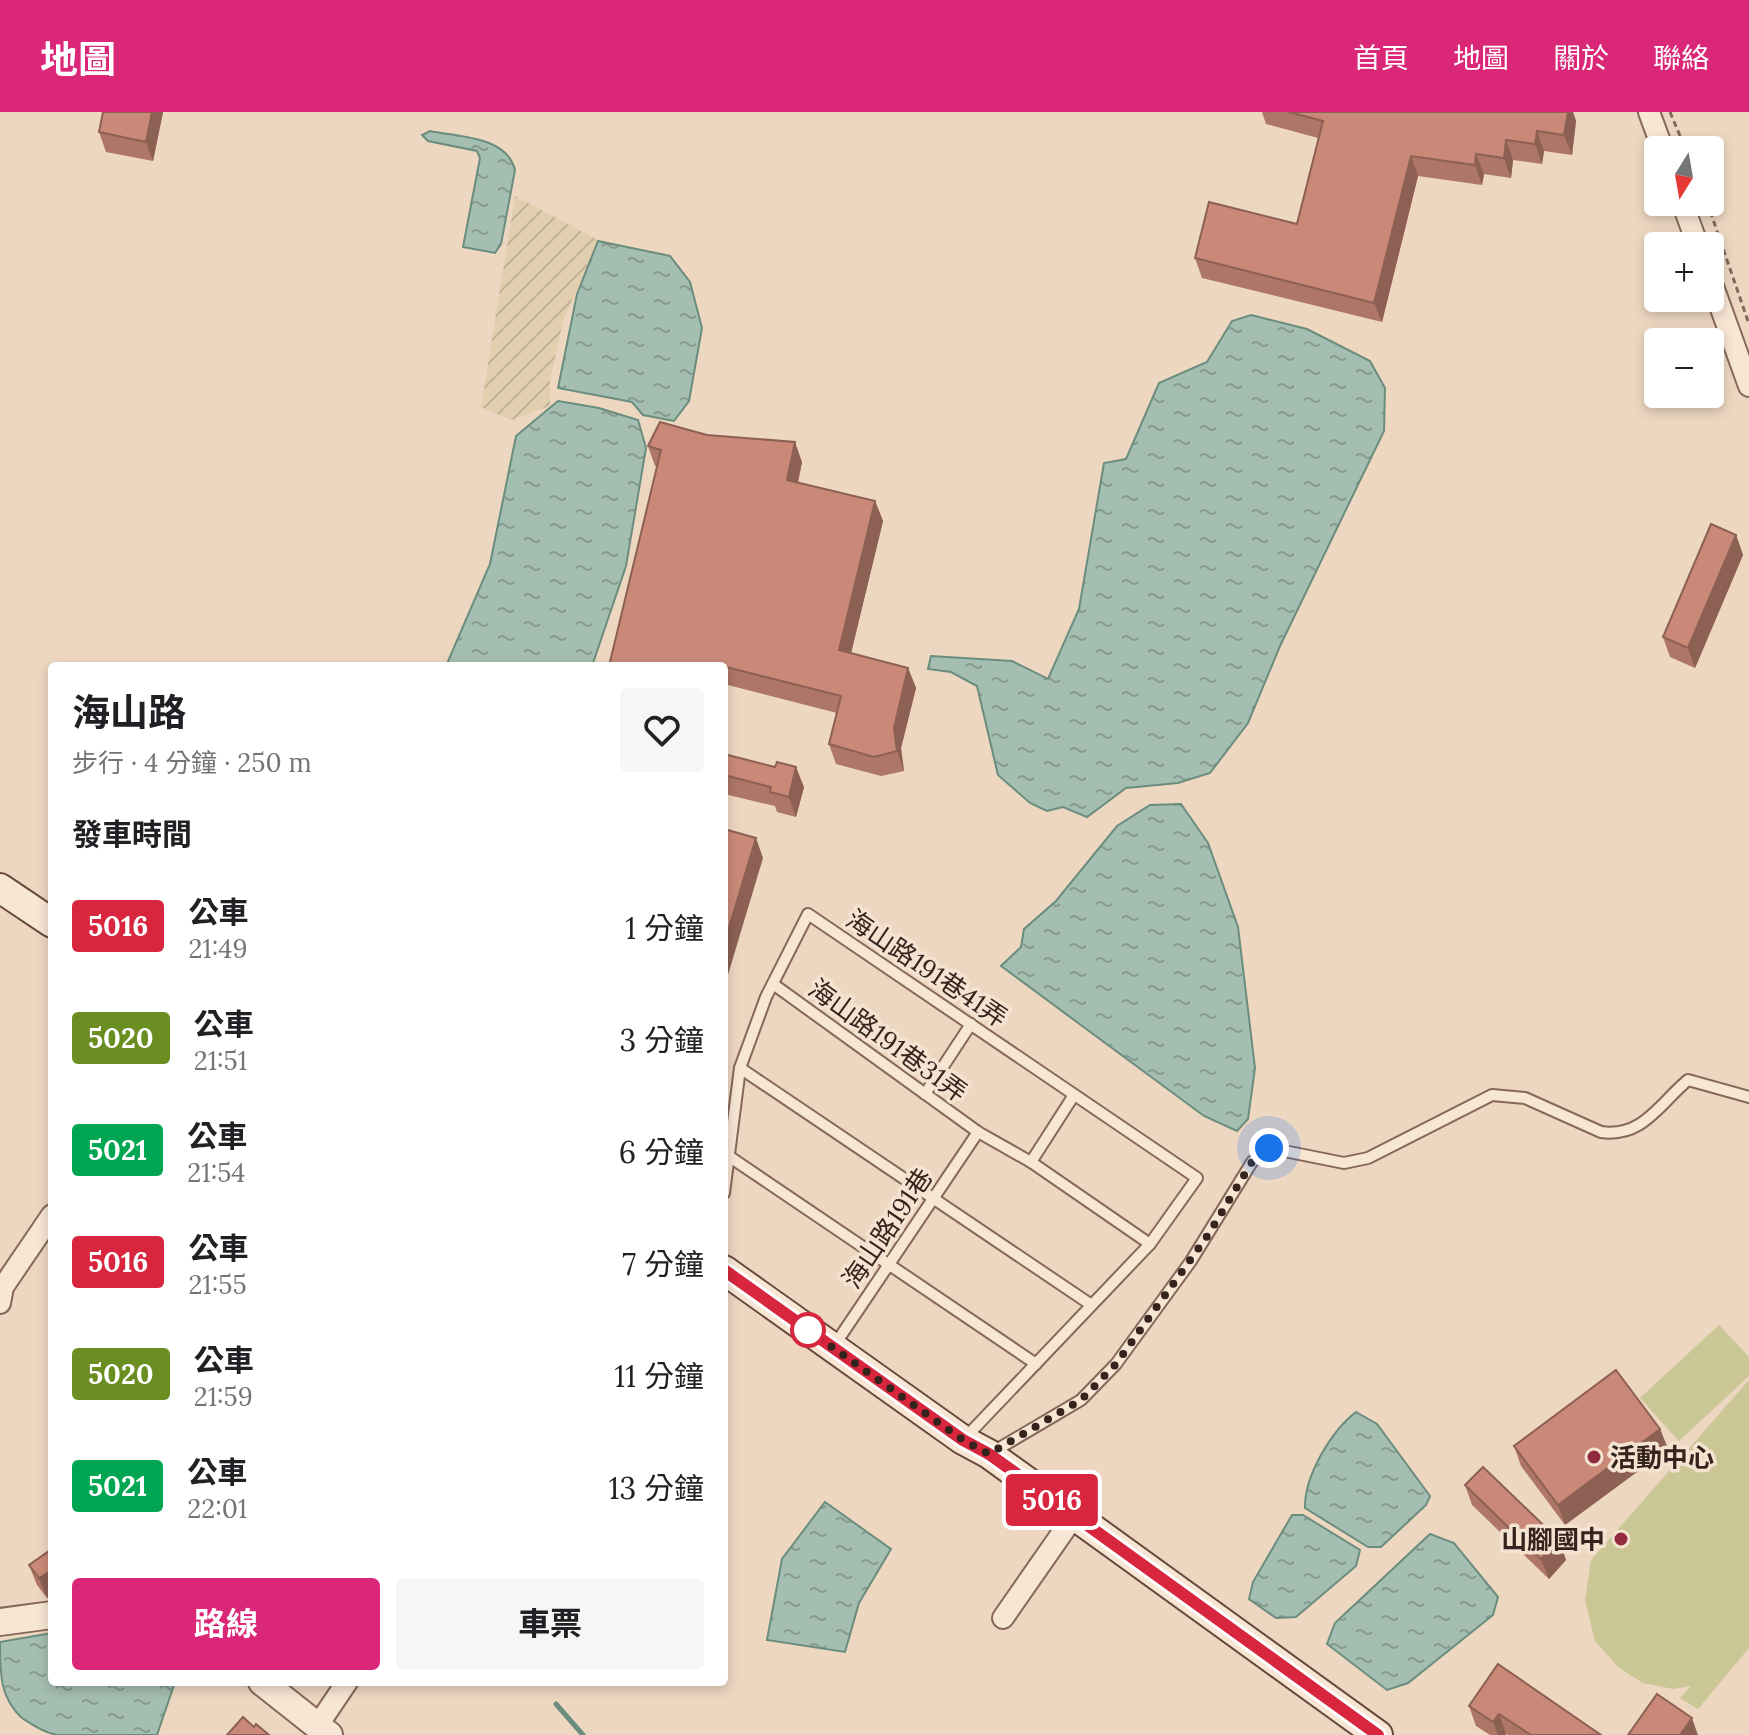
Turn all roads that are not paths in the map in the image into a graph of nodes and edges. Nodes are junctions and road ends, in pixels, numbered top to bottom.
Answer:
1 (1649, 112) edge
2 (1658, 136) edge
3 (1722, 312) edge
4 (1749, 386) edge
5 (0, 888) edge
6 (48, 920) edge
7 (773, 984) junction
8 (971, 1024) junction
9 (740, 1068) junction
10 (925, 1094) junction
11 (1074, 1095) junction
12 (1749, 1097) edge
13 (978, 1132) junction
14 (728, 1148) edge
15 (728, 1156) edge
16 (1031, 1162) junction
17 (933, 1197) junction
18 (48, 1221) edge
19 (1150, 1244) junction
20 (889, 1265) junction
21 (728, 1273) edge
22 (1, 1292) edge
23 (1090, 1304) junction
24 (833, 1348) junction
25 (1036, 1364) junction
26 (963, 1440) junction
27 (989, 1454) junction
28 (1074, 1516) junction
29 (48, 1616) edge
30 (1003, 1618) dead end
31 (0, 1622) edge
32 (267, 1686) edge
33 (345, 1686) edge
34 (324, 1730) edge
35 (1378, 1735) edge

1 - 2 street
3 - 4 street
5 - 6 main road
7 - 8 lane, 海山路191巷41弄
7 - 9 lane
7 - 10 lane, 海山路191巷31弄
8 - 10 lane
8 - 11 lane, 海山路191巷41弄
9 - 14 lane
9 - 17 lane
10 - 13 lane, 海山路191巷31弄
11 - 16 lane
11 - 19 lane, 海山路191巷41弄
12 - 27 lane
13 - 16 lane, 海山路191巷31弄
13 - 17 lane, 海山路191巷
15 - 20 lane
16 - 19 lane, 海山路191巷31弄
17 - 20 lane, 海山路191巷
17 - 23 lane
18 - 22 street
19 - 23 lane
20 - 24 lane, 海山路191巷
20 - 25 lane
21 - 24 main road
23 - 25 lane
24 - 26 main road
25 - 26 lane
26 - 27 main road
27 - 28 main road
28 - 30 street
28 - 35 main road
29 - 31 street
32 - 34 street
33 - 34 street

